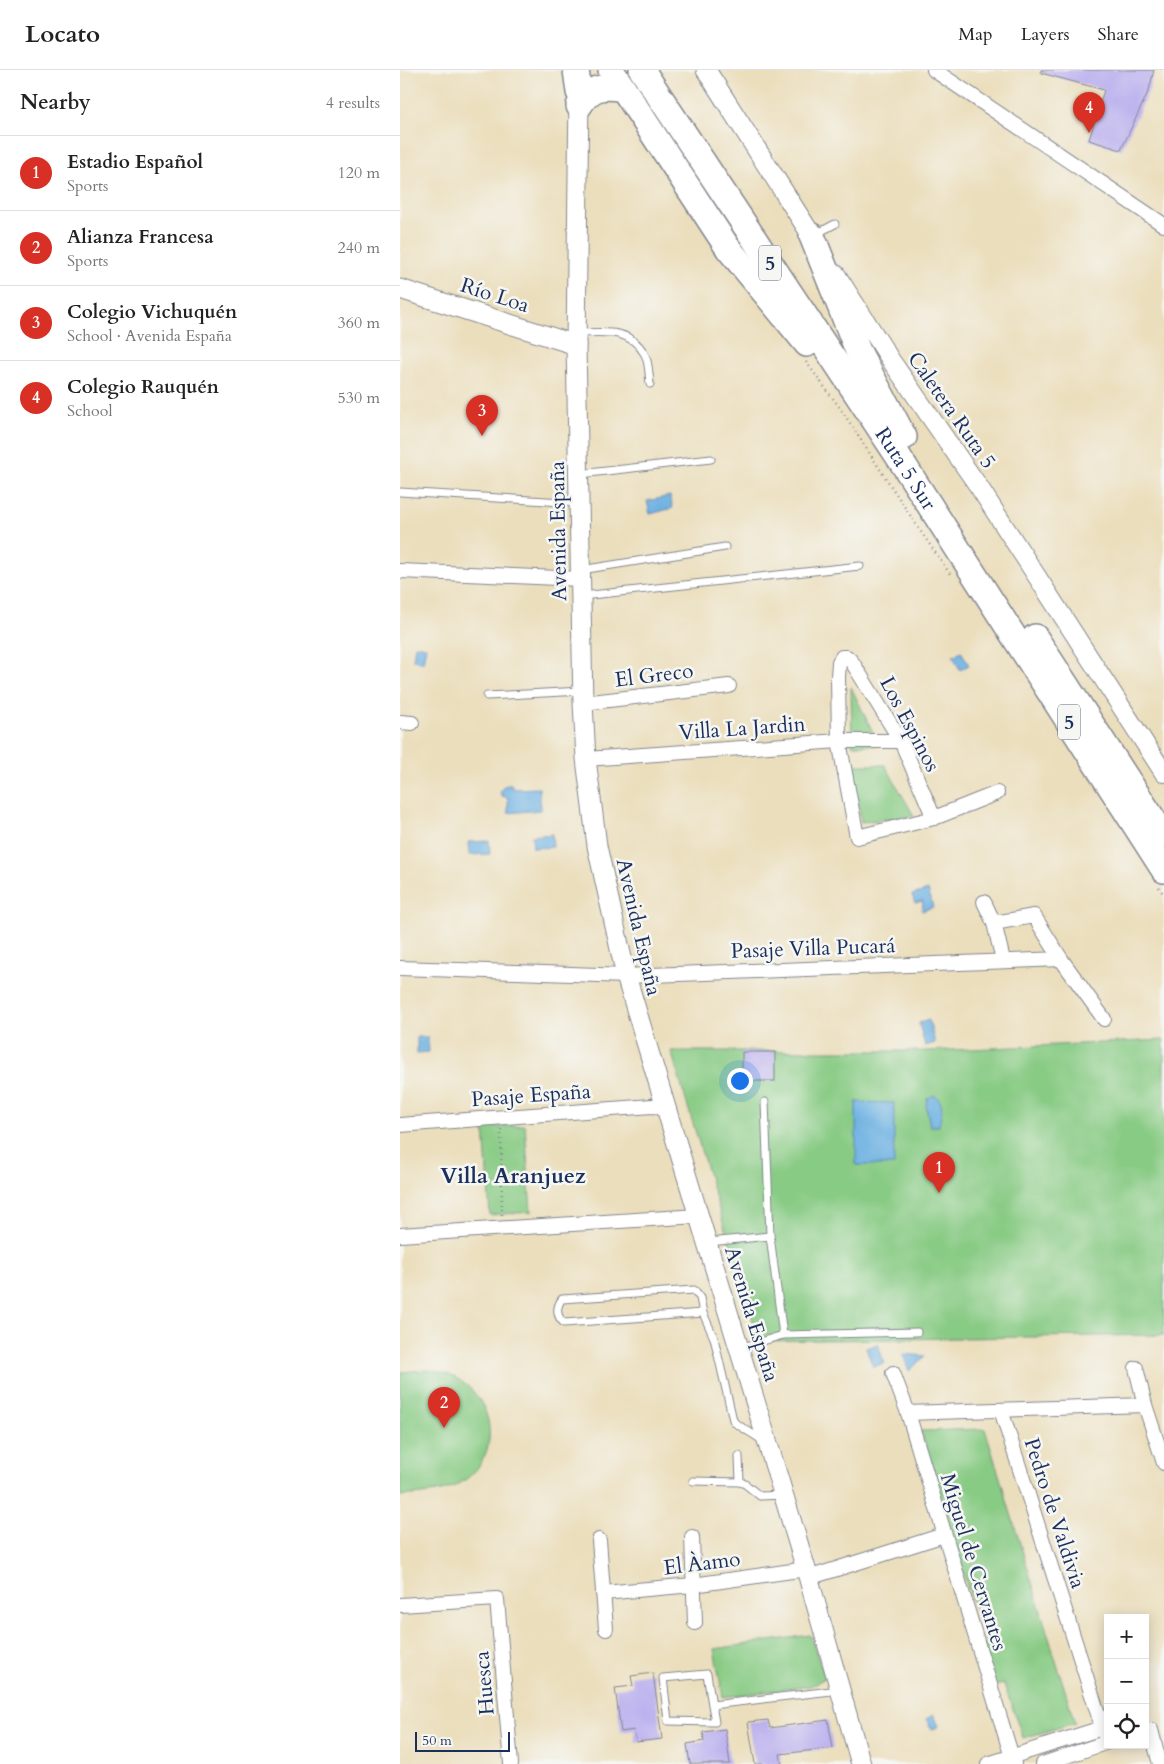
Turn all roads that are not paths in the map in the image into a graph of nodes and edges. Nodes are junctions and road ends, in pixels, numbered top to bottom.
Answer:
1 (642, 70) edge
2 (661, 70) edge
3 (706, 70) edge
4 (934, 70) edge
5 (617, 79) edge
6 (580, 84) edge
7 (835, 224) dead end
8 (1164, 225) edge
9 (812, 236) junction
10 (400, 289) edge
11 (576, 339) junction
12 (650, 384) dead end
13 (901, 447) junction
14 (712, 459) dead end
15 (580, 474) junction
16 (400, 492) edge
17 (580, 503) junction
18 (725, 547) dead end
19 (860, 566) dead end
20 (400, 571) edge
21 (581, 581) junction
22 (729, 686) dead end
23 (488, 696) dead end
24 (583, 697) junction
25 (840, 741) junction
26 (901, 741) junction
27 (586, 759) junction
28 (1164, 773) edge
29 (996, 793) dead end
30 (934, 818) junction
31 (1164, 836) edge
32 (1159, 875) edge
33 (984, 902) dead end
34 (994, 923) junction
35 (1060, 959) junction
36 (1003, 960) junction
37 (400, 968) edge
38 (626, 976) junction
39 (1104, 1019) dead end
40 (765, 1102) dead end
41 (665, 1107) junction
42 (400, 1125) edge
43 (698, 1216) junction
44 (400, 1235) edge
45 (770, 1236) junction
46 (706, 1242) junction
47 (703, 1313) junction
48 (917, 1332) dead end
49 (783, 1335) junction
50 (739, 1349) junction
51 (1136, 1368) dead end
52 (893, 1373) dead end
53 (1145, 1405) junction
54 (1001, 1410) junction
55 (908, 1412) junction
56 (768, 1444) junction
57 (739, 1456) dead end
58 (1164, 1463) edge
59 (693, 1481) dead end
60 (740, 1482) junction
61 (783, 1495) junction
62 (944, 1535) junction
63 (692, 1537) dead end
64 (599, 1540) dead end
65 (807, 1574) junction
66 (693, 1585) junction
67 (603, 1592) junction
68 (400, 1605) edge
69 (695, 1623) dead end
70 (606, 1628) dead end
71 (840, 1690) junction
72 (712, 1705) junction
73 (1102, 1728) junction
74 (1153, 1729) edge
75 (1104, 1733) edge
76 (1104, 1743) edge
77 (1013, 1760) edge
78 (511, 1764) edge
79 (862, 1764) edge
80 (988, 1764) edge
81 (1043, 1764) edge
82 (1160, 1764) edge

1 - 13 highway, Ruta 5 Sur / 5
2 - 13 highway, Ruta 5 Sur / 5
3 - 9 main road, Caletera Ruta 5
4 - 8 street
5 - 6 highway
5 - 13 highway
6 - 11 main road, Avenida España
7 - 9 lane
9 - 13 highway
9 - 28 street, Caletera Ruta 5
10 - 11 main road, Río Loa
11 - 12 lane
11 - 15 main road, Avenida España
13 - 31 highway, Ruta 5 Sur / 5
13 - 32 highway, Ruta 5 Sur / 5
14 - 15 lane
15 - 17 main road, Avenida España
16 - 17 lane
17 - 21 main road, Avenida España
18 - 21 lane
19 - 21 lane
20 - 21 street
21 - 24 main road, Avenida España
22 - 24 street, El Greco
23 - 24 lane
24 - 27 main road, Avenida España
25 - 26 street, Villa La Jardin
25 - 26 street, Los Espinos
25 - 27 street, Villa La Jardin
25 - 30 street
26 - 30 street, Los Espinos
27 - 38 main road, Avenida España
29 - 30 street
33 - 34 street
34 - 35 street
34 - 36 street
35 - 36 street, Pasaje Villa Pucará
35 - 39 street
36 - 38 street, Pasaje Villa Pucará
37 - 38 street, Pasaje Villa Pucará
38 - 41 main road, Avenida España
40 - 45 lane
41 - 42 street, Pasaje España
41 - 43 main road, Avenida España
43 - 44 street
43 - 46 main road, Avenida España
45 - 46 lane
45 - 49 lane
46 - 50 main road, Avenida España
47 - 47 lane
47 - 56 lane
48 - 49 lane
49 - 50 lane
50 - 56 main road, Avenida España
51 - 53 street
52 - 55 street, Miguel de Cervantes
53 - 54 street
53 - 58 street
54 - 55 street
54 - 73 street, Pedro de Valdivia
55 - 62 street, Miguel de Cervantes
56 - 61 main road, Avenida España
57 - 60 lane
59 - 60 lane
60 - 61 lane
61 - 65 main road, Avenida España
62 - 65 street, El Àamo
62 - 77 street, Miguel de Cervantes
63 - 66 street
64 - 67 street
65 - 66 street, El Àamo
65 - 71 main road, Avenida España
66 - 67 street, El Àamo
66 - 69 street
67 - 70 street
68 - 78 street, Huesca
71 - 72 lane
71 - 79 main road, Avenida España
72 - 72 lane
73 - 75 street, Pedro de Valdivia
73 - 77 street
74 - 82 street
76 - 81 street
77 - 80 street

